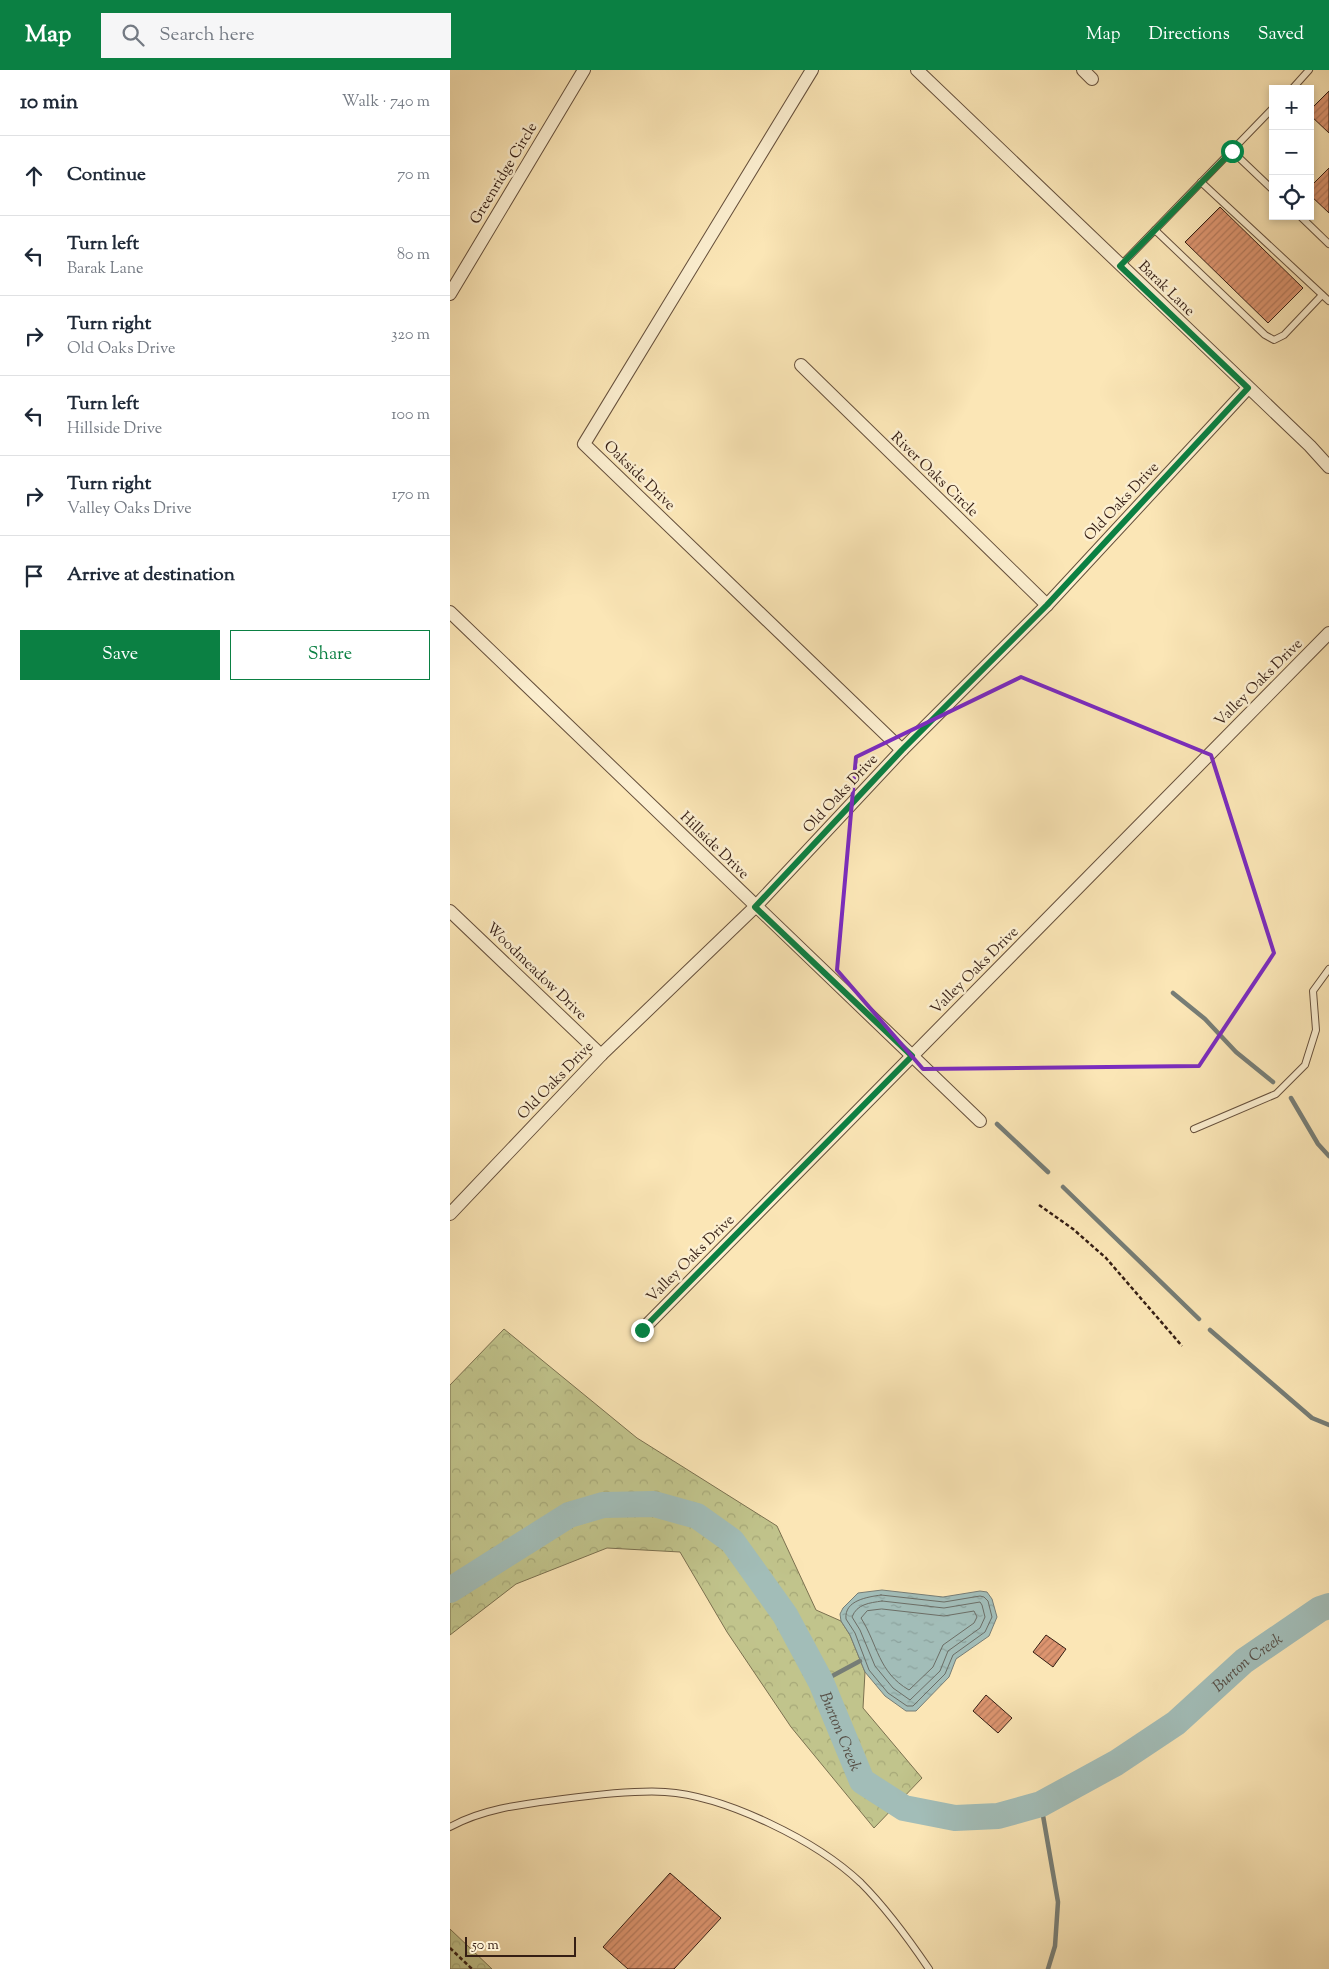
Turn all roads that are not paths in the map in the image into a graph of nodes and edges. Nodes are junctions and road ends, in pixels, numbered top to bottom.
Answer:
1 (584, 70) edge
2 (812, 70) edge
3 (917, 70) edge
4 (1083, 70) edge
5 (1309, 70) edge
6 (1092, 79) dead end
7 (1296, 85) edge
8 (1269, 115) edge
9 (1232, 151) junction
10 (1201, 182) junction
11 (1269, 186) edge
12 (1304, 220) edge
13 (1155, 230) junction
14 (1329, 244) edge
15 (1120, 266) junction
16 (450, 294) edge
17 (1322, 295) junction
18 (1329, 301) edge
19 (801, 365) dead end
20 (1248, 388) junction
21 (1329, 468) edge
22 (1047, 605) junction
23 (450, 612) edge
24 (1329, 633) edge
25 (902, 750) junction
26 (755, 907) junction
27 (450, 911) edge
28 (1329, 969) edge
29 (601, 1055) junction
30 (912, 1056) junction
31 (980, 1121) dead end
32 (1194, 1129) dead end
33 (450, 1214) edge
34 (642, 1330) dead end
35 (450, 1827) edge
36 (929, 1969) edge

1 - 16 street, Greenridge Circle
2 - 25 street, Oakside Drive
3 - 15 street, Barak Lane
4 - 6 street
5 - 7 lane
8 - 9 lane
9 - 10 lane
9 - 11 lane
10 - 13 lane
10 - 17 lane
12 - 14 lane
13 - 15 lane
13 - 17 lane
15 - 20 street, Barak Lane
17 - 18 lane
19 - 22 street, River Oaks Circle
20 - 21 street, Barak Lane
20 - 22 street, Old Oaks Drive
22 - 25 street, Old Oaks Drive
23 - 26 street, Hillside Drive
24 - 30 street, Valley Oaks Drive
25 - 26 street, Old Oaks Drive
26 - 29 street, Old Oaks Drive
26 - 30 street, Hillside Drive
27 - 29 street, Woodmeadow Drive
28 - 32 lane
29 - 33 street, Old Oaks Drive
30 - 31 street, Hillside Drive
30 - 34 street, Valley Oaks Drive
35 - 36 lane

